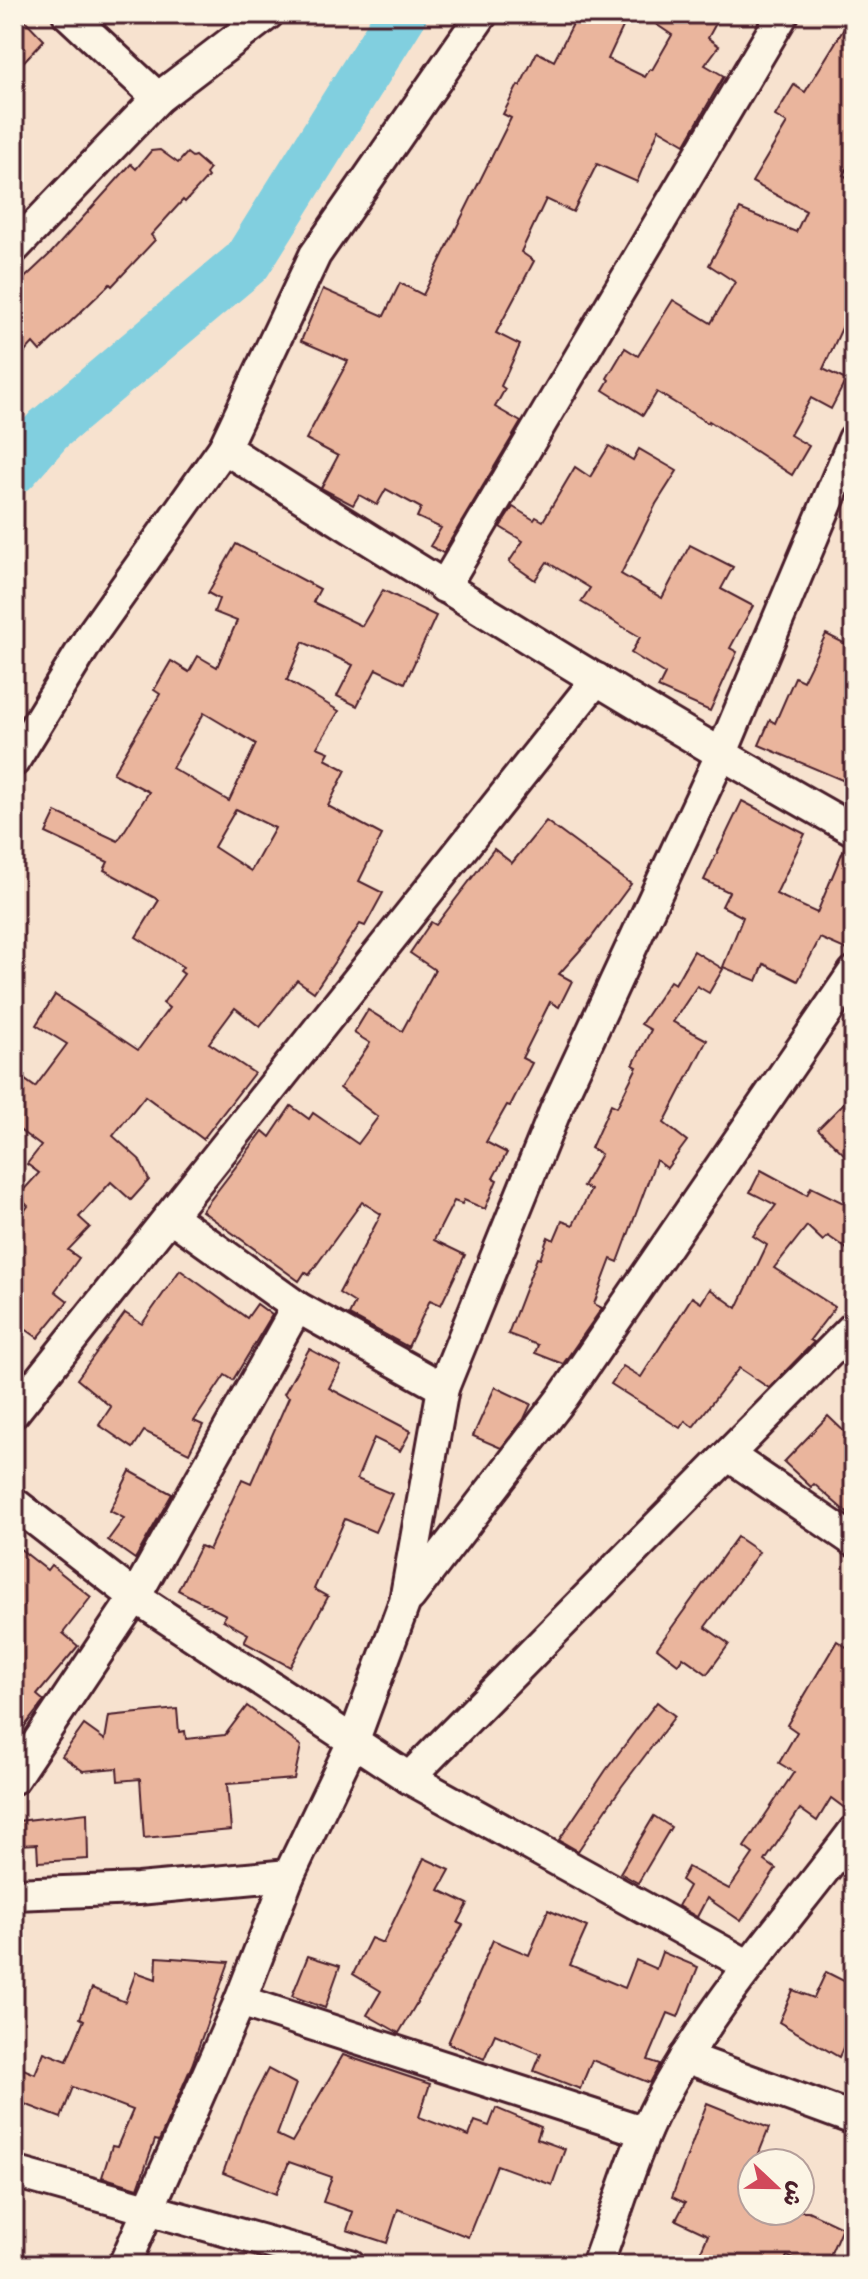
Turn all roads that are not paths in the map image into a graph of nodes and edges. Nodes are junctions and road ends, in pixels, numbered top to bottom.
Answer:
1 (68, 14) edge
2 (268, 14) edge
3 (482, 14) edge
4 (783, 14) edge
5 (158, 98) junction
6 (14, 248) edge
7 (854, 439) edge
8 (224, 448) junction
9 (444, 587) junction
10 (597, 679) junction
11 (721, 755) junction
12 (14, 761) edge
13 (854, 830) edge
14 (854, 972) edge
15 (170, 1216) junction
16 (297, 1307) junction
17 (854, 1327) edge
18 (443, 1388) junction
19 (14, 1412) edge
20 (728, 1455) junction
21 (14, 1503) edge
22 (854, 1541) edge
23 (135, 1597) junction
24 (405, 1601) junction
25 (353, 1742) junction
26 (14, 1778) edge
27 (409, 1778) junction
28 (850, 1844) edge
29 (289, 1875) junction
30 (14, 1894) edge
31 (749, 1966) junction
32 (240, 2001) junction
33 (685, 2057) junction
34 (854, 2119) edge
35 (645, 2132) junction
36 (14, 2172) edge
37 (146, 2210) junction
38 (124, 2265) edge
39 (350, 2265) edge
40 (597, 2265) edge

1 - 5 street
2 - 5 street
3 - 8 street
4 - 9 street
5 - 6 street
7 - 11 street
8 - 9 street
8 - 12 street
9 - 10 street
10 - 11 street
10 - 15 street
11 - 13 street
11 - 18 street
14 - 24 street
15 - 16 street
15 - 19 street
16 - 18 street
16 - 23 street
17 - 20 street
18 - 24 street
20 - 22 street
20 - 27 street
21 - 23 street
23 - 25 street
23 - 26 street
24 - 25 street
25 - 27 street
25 - 29 street
27 - 31 street
28 - 31 street
29 - 30 street
29 - 32 street
31 - 33 street
32 - 35 street
32 - 37 street
33 - 34 street
33 - 35 street
35 - 40 street
36 - 37 street
37 - 38 street
37 - 39 street

